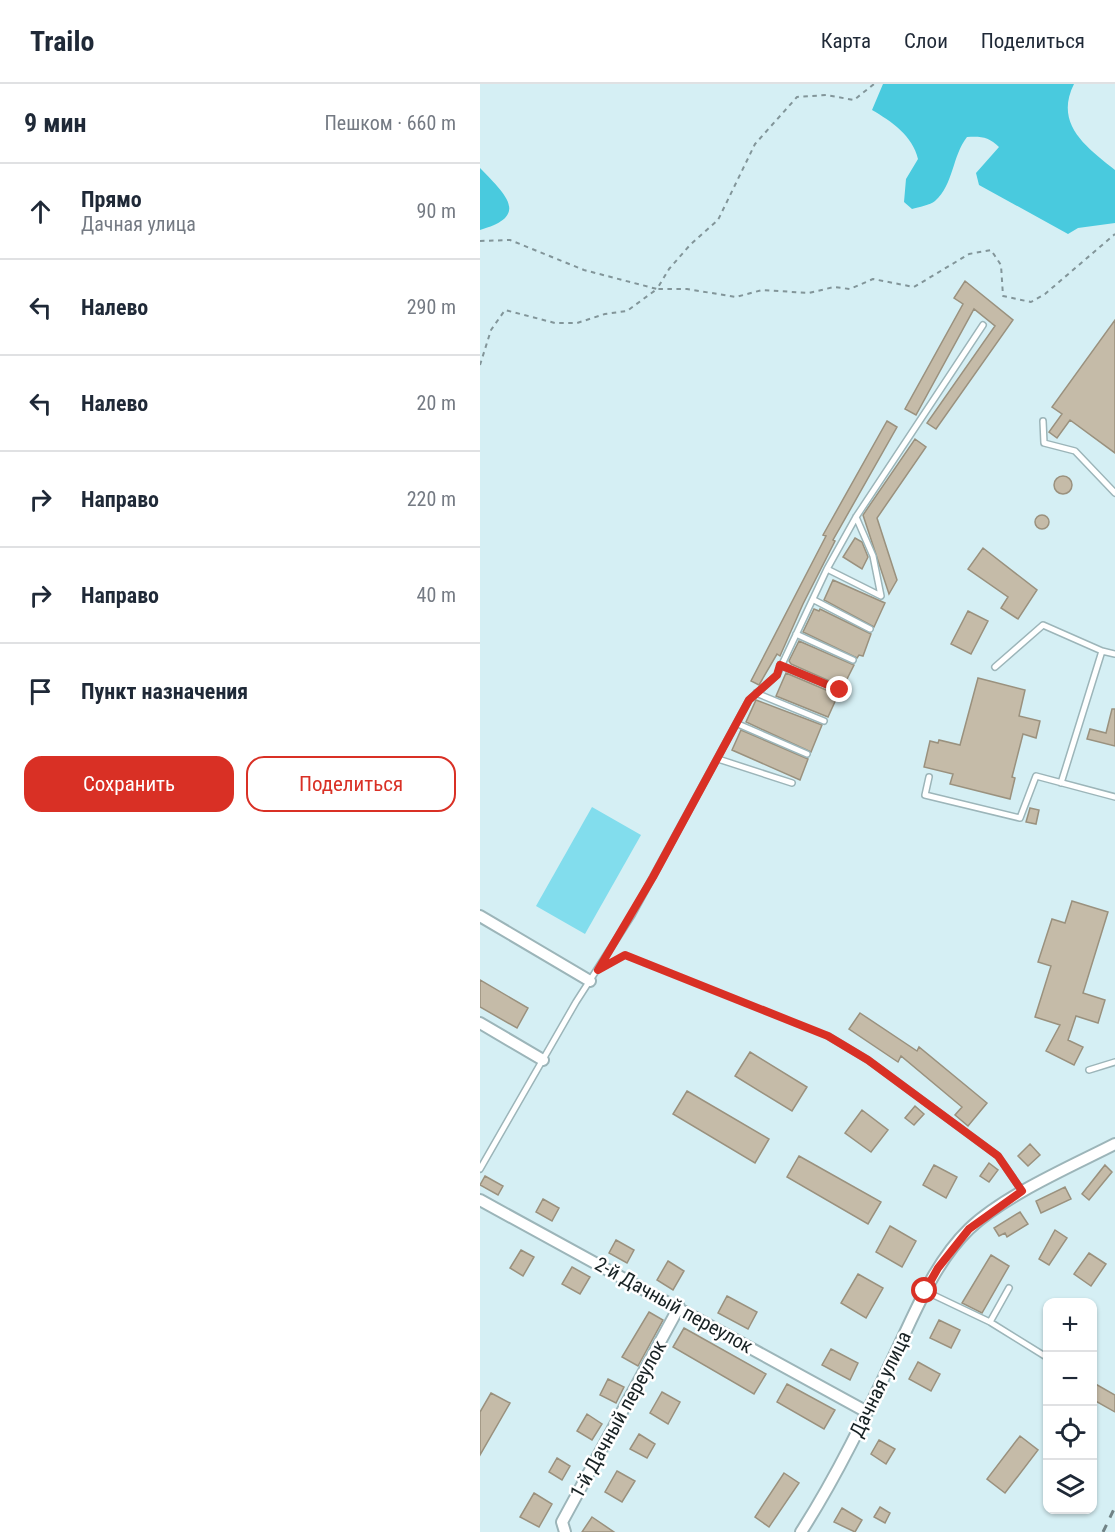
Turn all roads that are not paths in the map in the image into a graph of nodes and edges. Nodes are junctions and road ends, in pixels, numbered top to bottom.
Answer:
1 (983, 325) dead end
2 (1043, 421) dead end
3 (1115, 493) edge
4 (856, 517) junction
5 (827, 568) junction
6 (813, 600) junction
7 (870, 629) dead end
8 (796, 634) junction
9 (1102, 651) junction
10 (1115, 654) edge
11 (853, 660) dead end
12 (780, 665) junction
13 (995, 667) dead end
14 (840, 690) dead end
15 (756, 693) junction
16 (824, 721) dead end
17 (738, 724) junction
18 (807, 754) dead end
19 (718, 759) junction
20 (929, 777) dead end
21 (792, 783) dead end
22 (1060, 783) junction
23 (1115, 797) edge
24 (480, 916) edge
25 (590, 981) junction
26 (480, 1023) edge
27 (828, 1036) road end
28 (543, 1060) junction
29 (1115, 1062) edge
30 (1089, 1070) dead end
31 (1115, 1144) edge
32 (480, 1169) edge
33 (1022, 1191) junction
34 (480, 1200) edge
35 (1009, 1288) dead end
36 (925, 1291) junction
37 (679, 1307) junction
38 (990, 1322) junction
39 (1043, 1355) edge
40 (867, 1413) junction
41 (565, 1532) edge
42 (801, 1532) edge

1 - 4 lane
2 - 3 lane
4 - 5 lane
4 - 5 lane
5 - 6 lane
6 - 7 lane
6 - 8 lane
8 - 11 lane
8 - 12 lane
9 - 10 lane
9 - 13 lane
9 - 22 lane
12 - 14 lane
12 - 15 lane
15 - 16 lane
15 - 17 lane
17 - 18 lane
17 - 19 lane
19 - 21 lane
19 - 25 lane
20 - 22 lane
22 - 23 lane
24 - 25 street
25 - 28 lane
26 - 28 street
27 - 33 lane
28 - 32 lane
29 - 30 lane
31 - 33 street, Дачная улица
33 - 36 street, Дачная улица
34 - 37 street, 2-й Дачный переулок
35 - 38 lane
36 - 38 lane
36 - 40 street, Дачная улица
37 - 40 street, 2-й Дачный переулок
37 - 41 street, 1-й Дачный переулок
38 - 39 lane
40 - 42 street, Дачная улица

